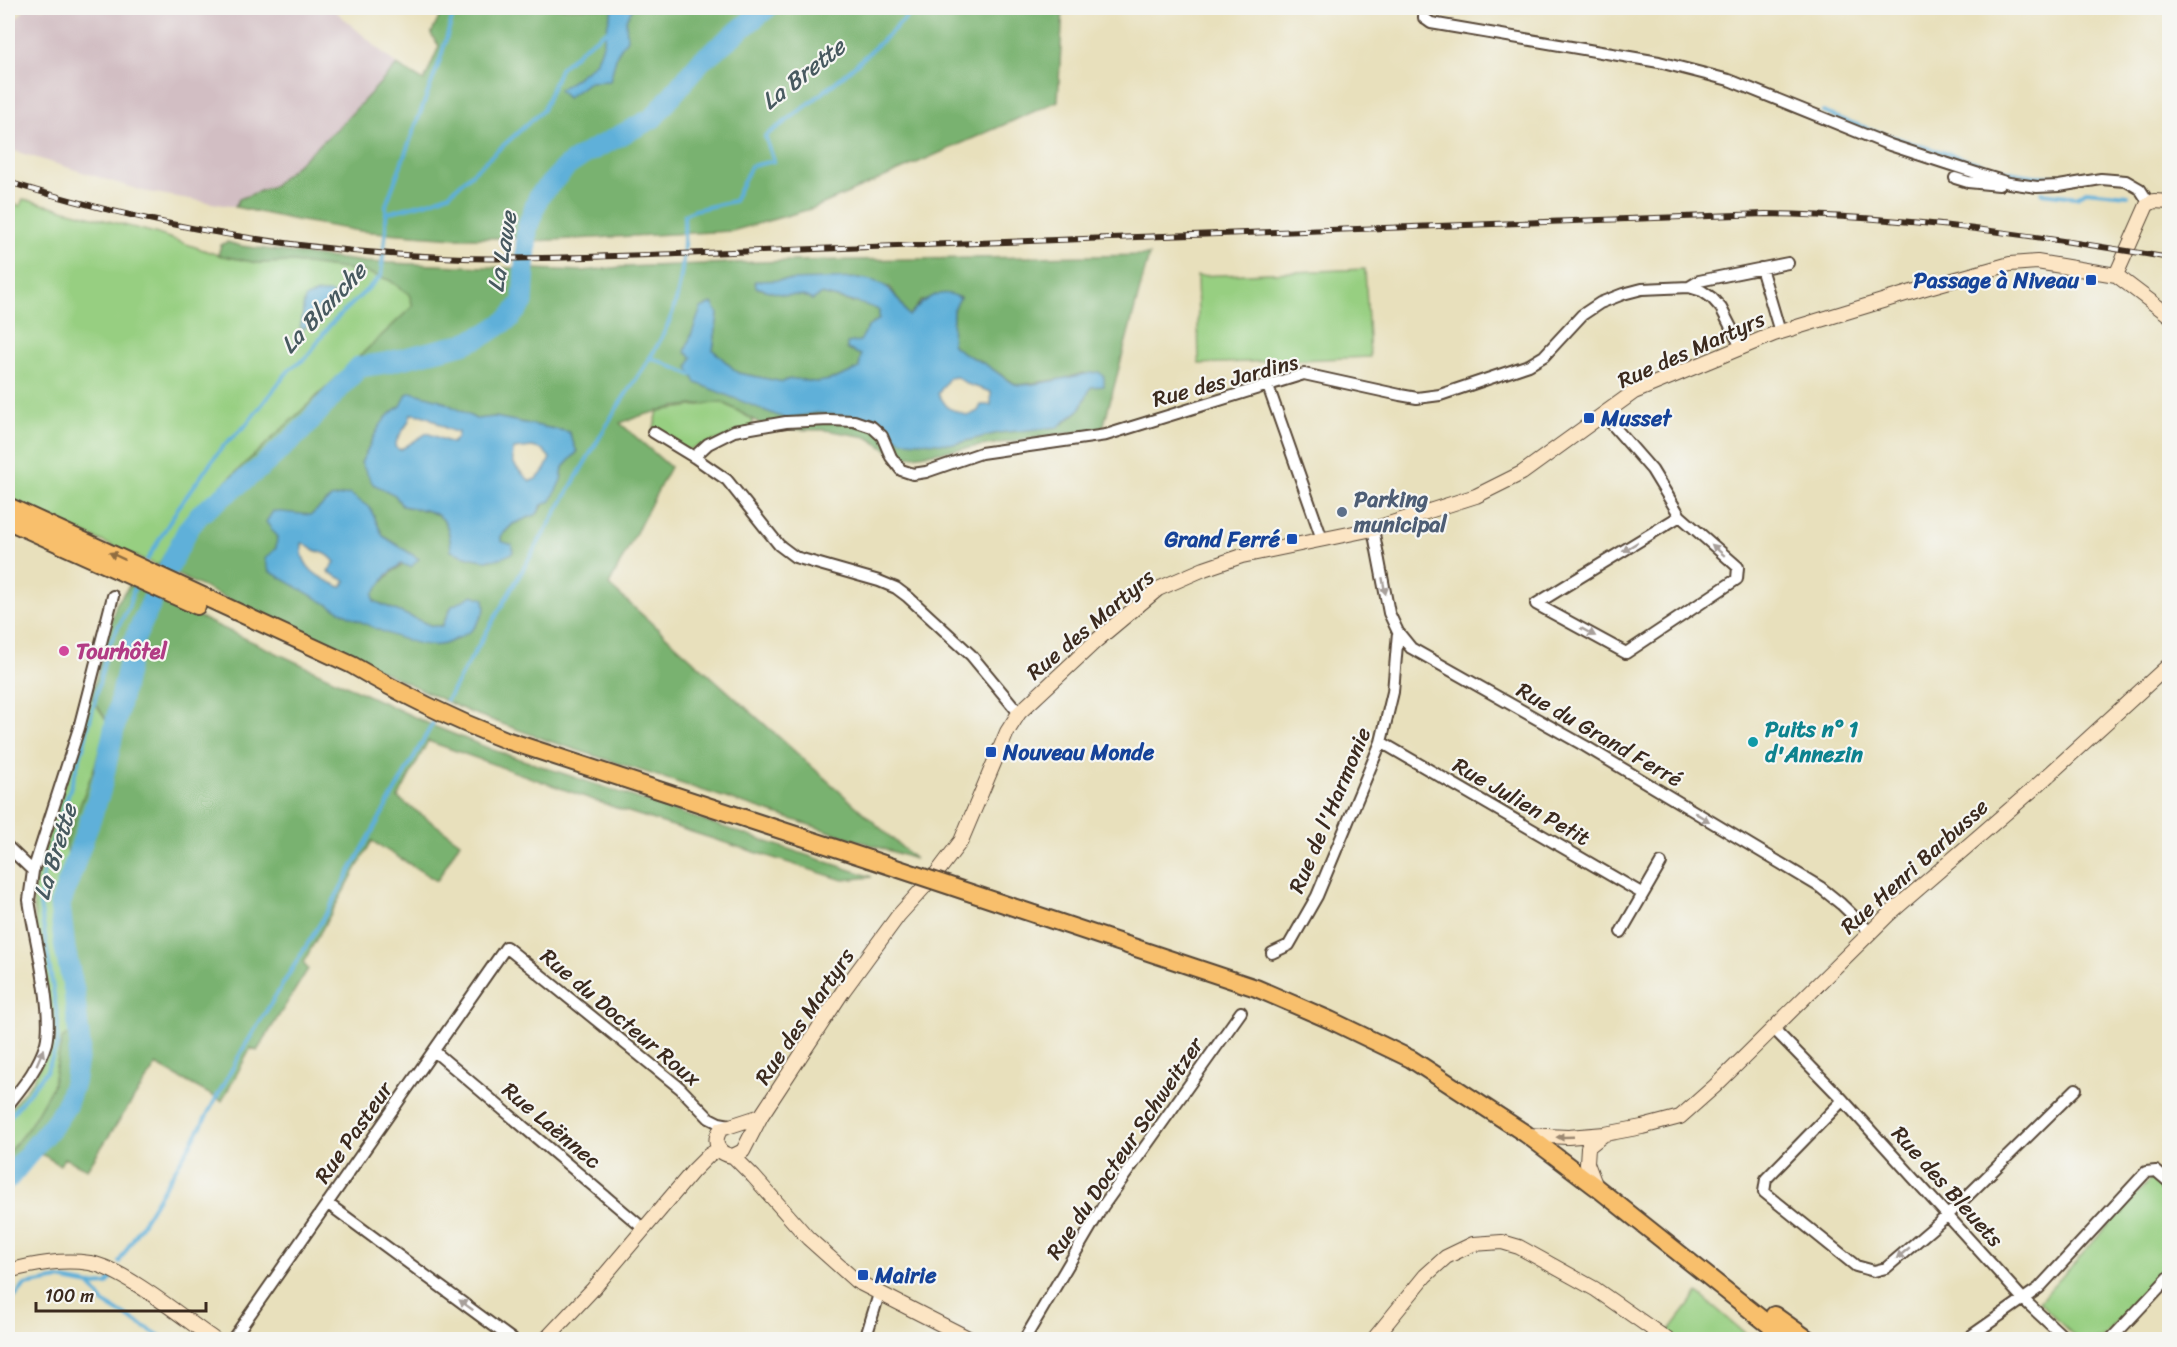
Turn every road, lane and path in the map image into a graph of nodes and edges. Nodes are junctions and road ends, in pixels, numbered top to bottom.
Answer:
1 (1424, 8) edge
2 (1955, 178) dead end
3 (2018, 184) junction
4 (2169, 202) edge
5 (2149, 203) junction
6 (1788, 263) dead end
7 (1761, 268) junction
8 (2116, 275) junction
9 (1689, 287) junction
10 (2169, 316) edge
11 (1780, 332) junction
12 (1741, 347) junction
13 (1268, 386) junction
14 (1604, 415) junction
15 (653, 432) dead end
16 (694, 457) junction
17 (8, 506) edge
18 (1680, 516) junction
19 (8, 520) edge
20 (1373, 529) junction
21 (1322, 539) junction
22 (114, 596) dead end
23 (1398, 632) junction
24 (2169, 664) edge
25 (396, 691) junction
26 (1019, 713) junction
27 (1381, 742) junction
28 (8, 847) edge
29 (1661, 863) dead end
30 (33, 871) junction
31 (1643, 894) junction
32 (1621, 932) dead end
33 (1870, 932) junction
34 (506, 947) joint
35 (1272, 953) dead end
36 (1241, 1011) dead end
37 (1773, 1028) junction
38 (434, 1051) junction
39 (2076, 1089) dead end
40 (1843, 1100) junction
41 (8, 1106) edge
42 (761, 1116) junction
43 (709, 1118) junction
44 (733, 1125) junction
45 (1526, 1134) junction
46 (1605, 1134) junction
47 (718, 1143) junction
48 (747, 1143) junction
49 (733, 1156) junction
50 (754, 1176) junction
51 (2169, 1183) edge
52 (1596, 1187) junction
53 (327, 1203) junction
54 (1948, 1215) junction
55 (644, 1229) junction
56 (8, 1271) edge
57 (2169, 1276) edge
58 (879, 1294) junction
59 (2023, 1299) junction
60 (1745, 1306) junction
61 (215, 1340) edge
62 (232, 1340) edge
63 (513, 1340) edge
64 (545, 1340) edge
65 (865, 1340) edge
66 (972, 1340) edge
67 (1024, 1340) edge
68 (1373, 1340) edge
69 (1668, 1340) edge
70 (1769, 1340) edge
71 (1788, 1340) edge
72 (1809, 1340) edge
73 (1965, 1340) edge
74 (2067, 1340) edge
75 (2110, 1340) edge

1 - 3 street
2 - 3 street
3 - 5 street
4 - 5 street
5 - 8 street
6 - 7 street
7 - 9 street
7 - 11 street
8 - 10 street, Rue des Martyrs
8 - 11 street, Rue des Martyrs
9 - 12 street
9 - 13 street, Rue des Jardins
11 - 12 street, Rue des Martyrs
12 - 14 street, Rue des Martyrs
13 - 16 street, Rue des Jardins
13 - 21 street
14 - 18 street
14 - 20 street, Rue des Martyrs
15 - 16 street
16 - 26 street
25 -> 17 main road
18 -> 18 street
19 - 25 main road
20 - 21 street, Rue des Martyrs
20 -> 23 street, Rue du Grand Ferré
21 - 26 street, Rue des Martyrs
22 - 30 street
23 - 27 street, Rue de l'Harmonie
23 -> 33 street, Rue du Grand Ferré
24 - 33 street, Rue Henri Barbusse
25 - 45 main road, bridge
26 - 42 street, Rue des Martyrs
27 - 31 street, Rue Julien Petit
27 - 35 street, Rue de l'Harmonie
28 - 30 street
29 - 31 street
41 -> 30 street
31 - 32 street
33 - 37 street, Rue Henri Barbusse
34 - 38 street, Rue Pasteur
34 - 43 street, Rue du Docteur Roux
36 - 67 street, Rue du Docteur Schweitzer
37 - 40 street, Rue des Bleuets
37 - 46 street, Rue Henri Barbusse
38 - 53 street, Rue Pasteur
38 - 55 street, Rue Laënnec
39 - 54 street
40 - 54 street, Rue des Bleuets
54 -> 40 street
42 - 44 street
42 - 48 street, Rue des Martyrs
43 - 44 street, Rue du Docteur Roux
43 - 47 street, Rue du Docteur Roux
44 - 47 street
44 - 48 street
46 -> 45 street, Rue Henri Barbusse
45 - 52 main road
46 - 52 street
47 - 49 street
47 - 55 street
48 - 49 street
48 - 50 street
49 - 50 street
50 - 58 street
51 - 59 street
52 - 60 main road
53 - 62 street, Rue Pasteur
63 -> 53 street
54 - 59 street, Rue des Bleuets
55 - 64 street
56 - 61 street
57 - 75 street
58 - 65 street
58 - 66 street
59 - 73 street
59 - 74 street, Rue des Bleuets
60 - 70 main road
60 - 71 main road
60 - 72 main road
68 - 69 street

